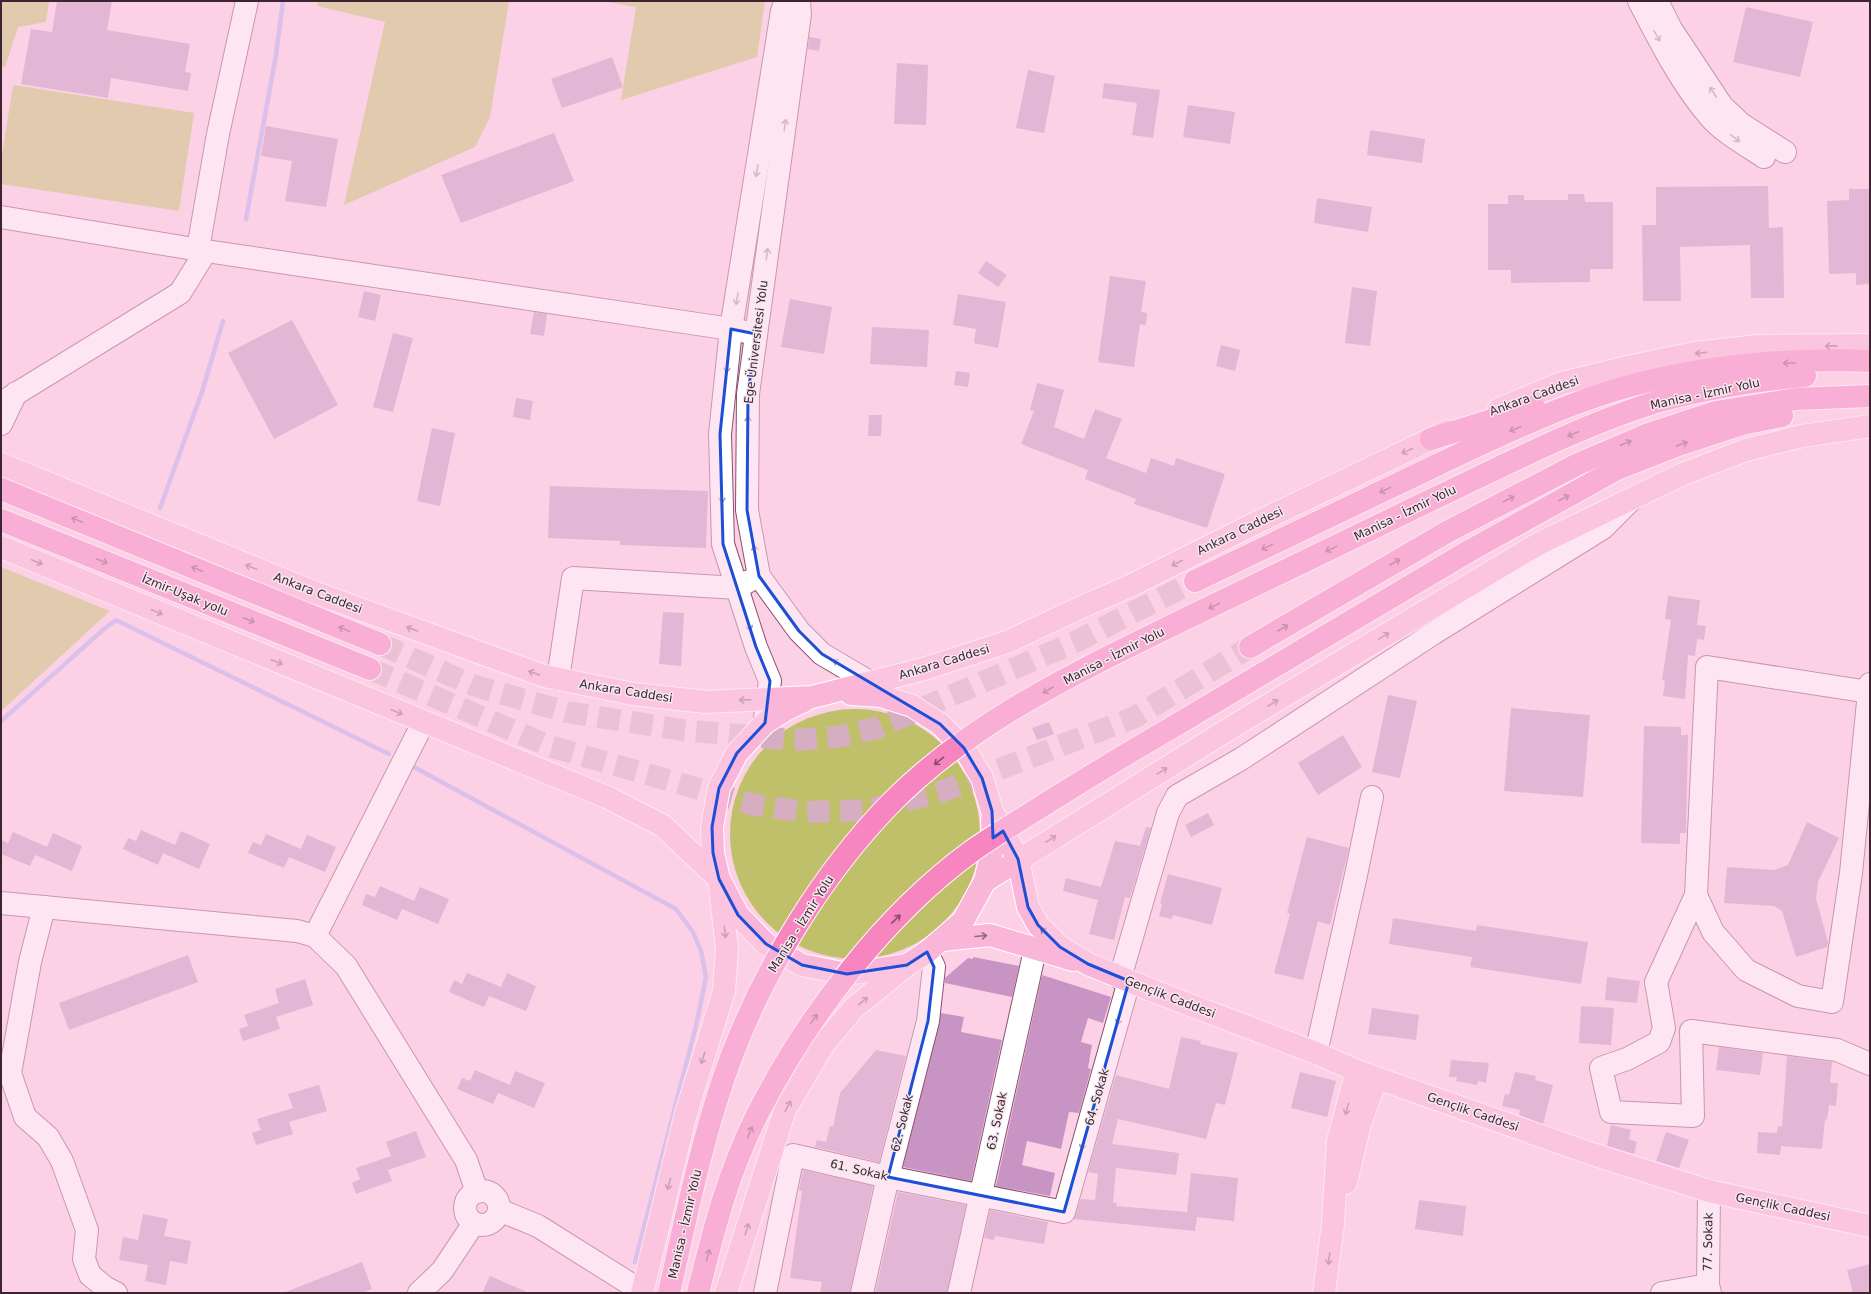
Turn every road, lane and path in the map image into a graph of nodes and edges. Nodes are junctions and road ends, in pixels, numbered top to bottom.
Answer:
1 (247, 1) edge
2 (787, 1) edge
3 (798, 1) edge
4 (1639, 1) edge
5 (1657, 1) edge
6 (1785, 152) dead end
7 (1764, 157) dead end
8 (1, 217) edge
9 (202, 250) junction
10 (732, 328) junction
11 (756, 334) junction
12 (1870, 345) edge
13 (1870, 361) edge
14 (1870, 371) edge
15 (1658, 379) junction
16 (1870, 396) edge
17 (8, 398) edge
18 (1, 424) edge
19 (1870, 426) edge
20 (1431, 439) junction
21 (3, 461) edge
22 (1, 489) edge
23 (1633, 499) junction
24 (1, 520) edge
25 (1, 547) edge
26 (759, 576) junction
27 (1195, 581) tunnel mouth
28 (737, 588) junction
29 (380, 644) tunnel mouth
30 (1250, 647) tunnel mouth
31 (370, 669) tunnel mouth
32 (558, 679) junction
33 (871, 683) junction
34 (1870, 688) edge
35 (812, 698) junction
36 (768, 700) junction
37 (912, 706) junction
38 (423, 723) junction
39 (765, 724) junction
40 (1372, 796) dead end
41 (992, 811) junction
42 (1018, 860) junction
43 (719, 879) junction
44 (985, 881) junction
45 (1696, 895) junction
46 (1, 903) edge
47 (44, 907) junction
48 (315, 936) junction
49 (935, 946) junction
50 (1034, 950) junction
51 (1088, 964) junction
52 (907, 965) junction
53 (1125, 979) junction
54 (1316, 1053) junction
55 (1870, 1064) edge
56 (1366, 1075) junction
57 (888, 1177) junction
58 (1709, 1191) junction
59 (477, 1192) junction
60 (980, 1195) junction
61 (499, 1210) junction
62 (1064, 1212) joint
63 (474, 1223) junction
64 (1870, 1226) edge
65 (1709, 1289) edge
66 (643, 1292) edge
67 (116, 1293) edge
68 (419, 1293) edge
69 (668, 1293) edge
70 (698, 1293) edge
71 (726, 1293) edge
72 (765, 1293) edge
73 (862, 1293) edge
74 (959, 1293) edge
75 (1324, 1293) edge
76 (1662, 1293) edge

1 - 9 street
2 - 3 street
2 -> 10 street, Ege Üniversitesi Yolu
11 -> 3 street, Ege Üniversitesi Yolu
4 -> 7 street
6 -> 5 street
8 - 9 street
9 - 10 street
9 - 17 street
10 - 11 street
10 -> 28 street, Ege Üniversitesi Yolu
26 -> 11 street, Ege Üniversitesi Yolu
12 -> 20 main road, Ankara Caddesi
13 -> 15 highway, Ankara Caddesi
14 -> 69 highway, Manisa - İzmir Yolu, bridge
15 - 20 highway
15 -> 27 highway, Ankara Caddesi
30 -> 16 highway
70 -> 16 highway, bridge
17 - 18 street
19 - 23 main road
20 -> 33 main road, Ankara Caddesi
32 -> 21 main road, Ankara Caddesi
29 -> 22 highway, Ankara Caddesi
42 -> 23 main road
23 - 53 street, 64. Sokak
24 -> 31 highway, İzmir-Uşak yolu
25 -> 38 main road
26 - 28 street
33 -> 26 street, Ege Üniversitesi Yolu
28 - 32 street
28 -> 36 street, Ege Üniversitesi Yolu
36 -> 32 main road, Ankara Caddesi
33 - 35 main road, Ankara Caddesi
33 - 37 street, Ege Üniversitesi Yolu
34 - 45 street
34 - 45 street
35 - 36 main road, Ankara Caddesi
35 - 37 main road
35 - 39 main road
36 - 39 street, Ege Üniversitesi Yolu
37 - 41 main road
38 - 43 main road
38 - 48 street
39 - 43 main road
40 - 54 street
41 - 42 main road, Gençlik Caddesi
41 - 44 main road
42 - 44 main road
51 -> 42 main road, Gençlik Caddesi
43 - 52 main road
43 -> 66 main road
44 - 49 main road
45 - 55 street
46 - 47 street
47 - 48 street
47 - 67 street
48 - 59 street
49 -> 50 main road, Gençlik Caddesi
49 - 52 main road
49 - 57 street, 62. Sokak
50 - 51 main road, Gençlik Caddesi
50 - 60 street, 63. Sokak
51 - 53 main road, Gençlik Caddesi
71 -> 52 main road
53 - 54 main road, Gençlik Caddesi
53 -> 62 street, 64. Sokak
54 - 56 main road, Gençlik Caddesi
56 - 58 main road, Gençlik Caddesi
56 -> 75 main road
57 - 60 street, 61. Sokak
57 - 72 street, 61. Sokak
57 - 73 street, 62. Sokak
58 - 64 main road, Gençlik Caddesi
58 - 65 street, 77. Sokak
59 - 61 street
59 - 63 street
60 - 62 street, 61. Sokak
60 - 74 street, 63. Sokak
61 - 63 street
61 - 66 street
63 - 68 street
65 - 76 street

